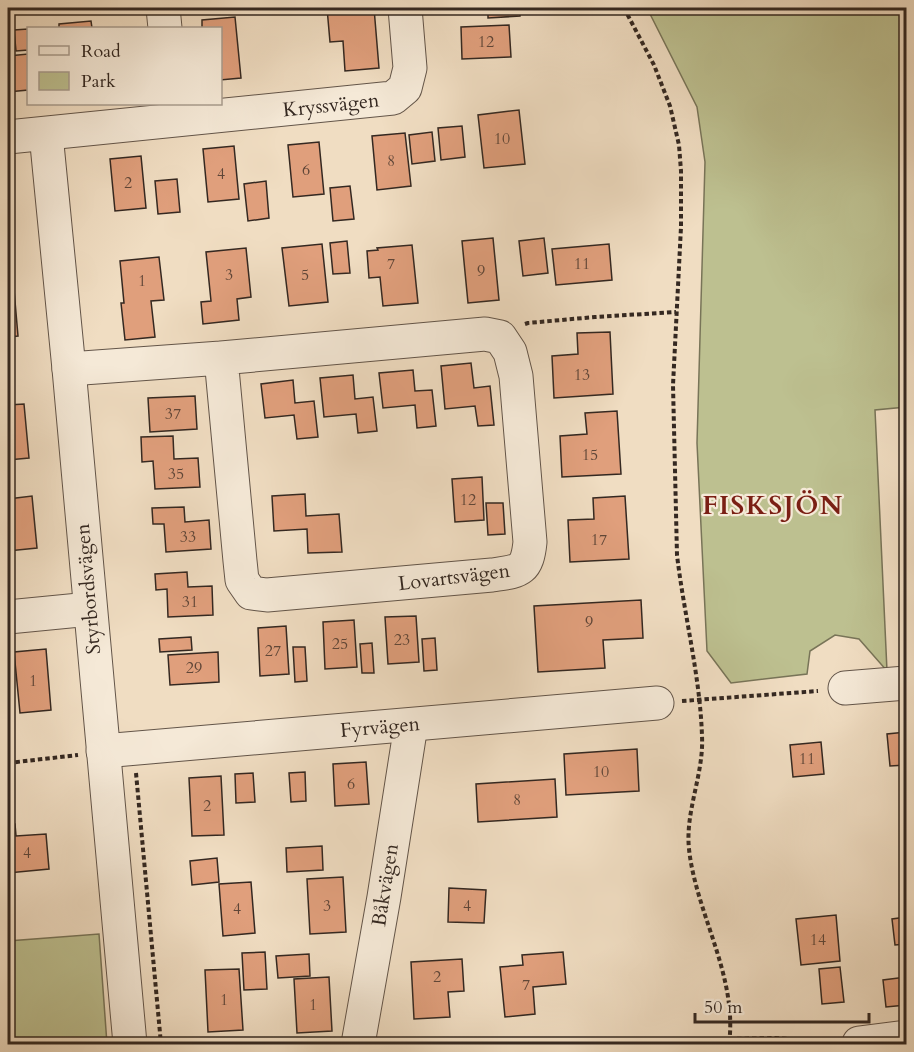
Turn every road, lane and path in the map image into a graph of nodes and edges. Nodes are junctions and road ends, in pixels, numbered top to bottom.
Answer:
1 (163, 8) edge
2 (405, 8) edge
3 (624, 8) edge
4 (165, 27) edge
5 (173, 112) edge
6 (46, 134) junction
7 (8, 137) edge
8 (676, 312) junction
9 (500, 337) junction
10 (221, 358) junction
11 (69, 369) junction
12 (90, 609) junction
13 (8, 617) edge
14 (906, 683) edge
15 (845, 688) joint
16 (699, 699) junction
17 (657, 703) joint
18 (411, 724) junction
19 (119, 750) junction
20 (8, 763) edge
21 (906, 1037) edge
22 (730, 1042) edge
23 (860, 1043) joint
24 (130, 1044) edge
25 (161, 1044) edge
26 (358, 1044) edge
27 (700, 1044) edge

1 - 4 street
2 - 5 street, Kryssvägen
3 - 8 path
5 - 6 street, Kryssvägen
6 - 7 street, Kryssvägen
6 - 11 street, Styrbordsvägen
8 - 9 path
8 - 16 path
9 - 10 street
9 - 10 street, Lovartsvägen
10 - 11 street
11 - 12 street, Styrbordsvägen
12 - 13 street
12 - 19 street, Styrbordsvägen
14 - 15 street
15 - 16 path
16 - 17 path
16 - 22 path
17 - 18 street, Fyrvägen
18 - 19 street, Fyrvägen
18 - 26 street, Båkvägen
19 - 20 path
19 - 24 street, Styrbordsvägen
19 - 25 path
21 - 23 street
22 - 23 path
22 - 27 path

